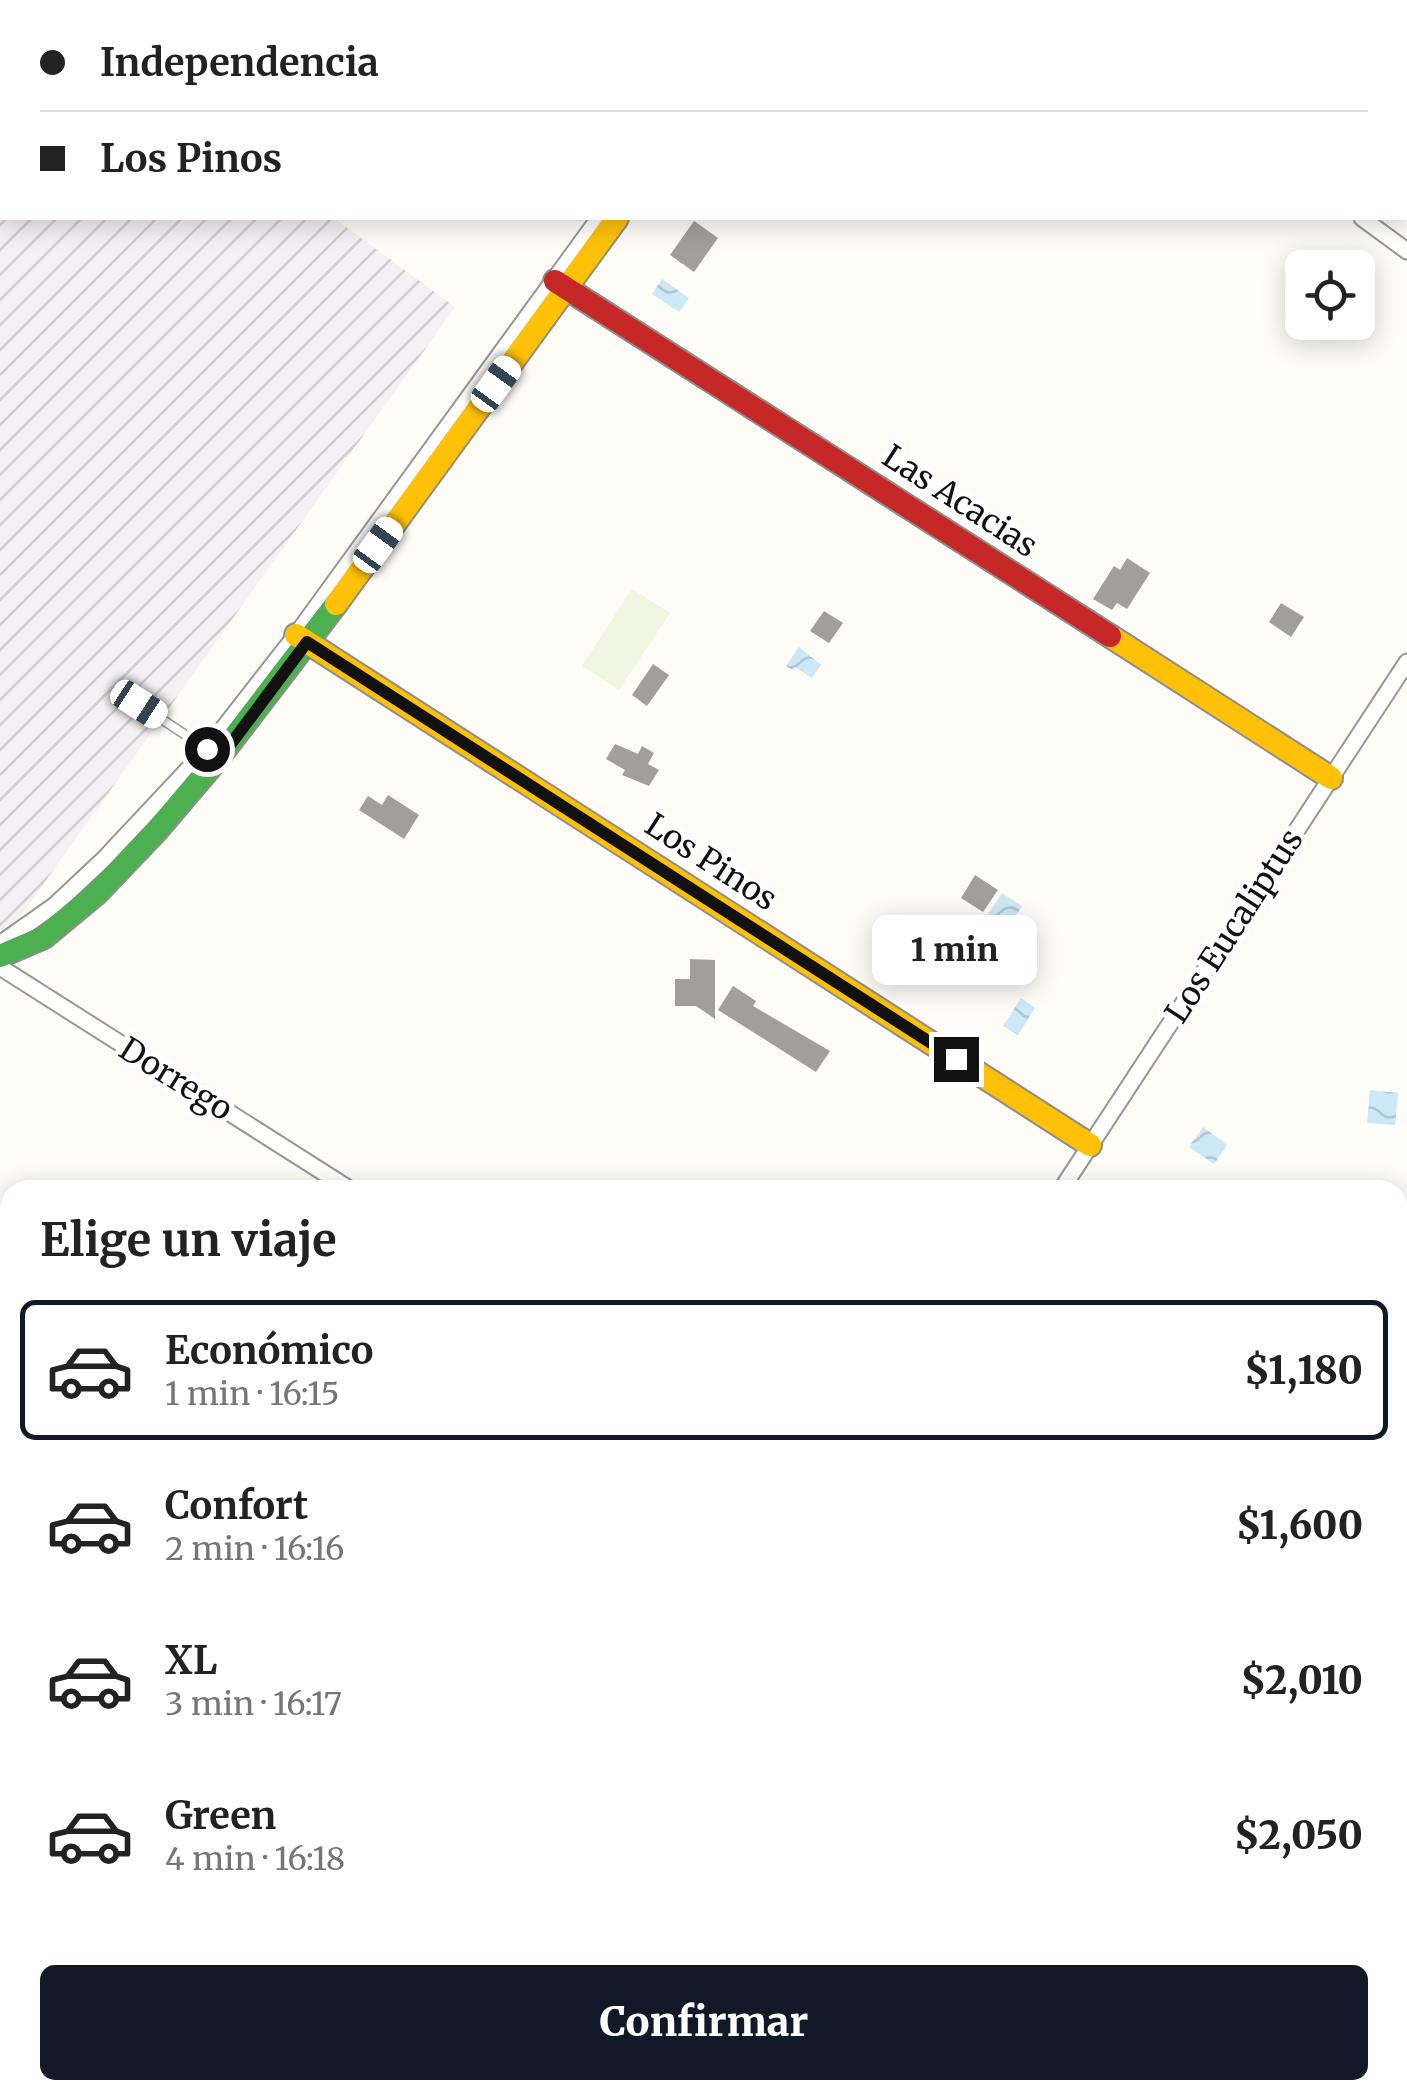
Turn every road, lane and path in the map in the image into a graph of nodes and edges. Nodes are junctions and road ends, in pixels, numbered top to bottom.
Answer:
1 (598, 220) edge
2 (615, 220) edge
3 (1365, 220) edge
4 (1407, 250) edge
5 (560, 284) junction
6 (302, 638) junction
7 (1407, 662) edge
8 (139, 704) dead end
9 (212, 755) junction
10 (1331, 778) junction
11 (0, 944) edge
12 (0, 956) edge
13 (0, 967) edge
14 (1090, 1145) junction
15 (335, 1180) edge
16 (1067, 1180) edge

1 - 5 street
2 - 5 street
3 - 4 street
5 - 6 street
5 - 10 street, Las Acacias
6 - 9 street
6 - 14 street, Los Pinos
7 - 10 street, Los Eucaliptus
8 - 9 lane
9 - 11 street
9 - 12 street
10 - 14 street, Los Eucaliptus
13 - 15 street, Dorrego
14 - 16 street, Los Eucaliptus

